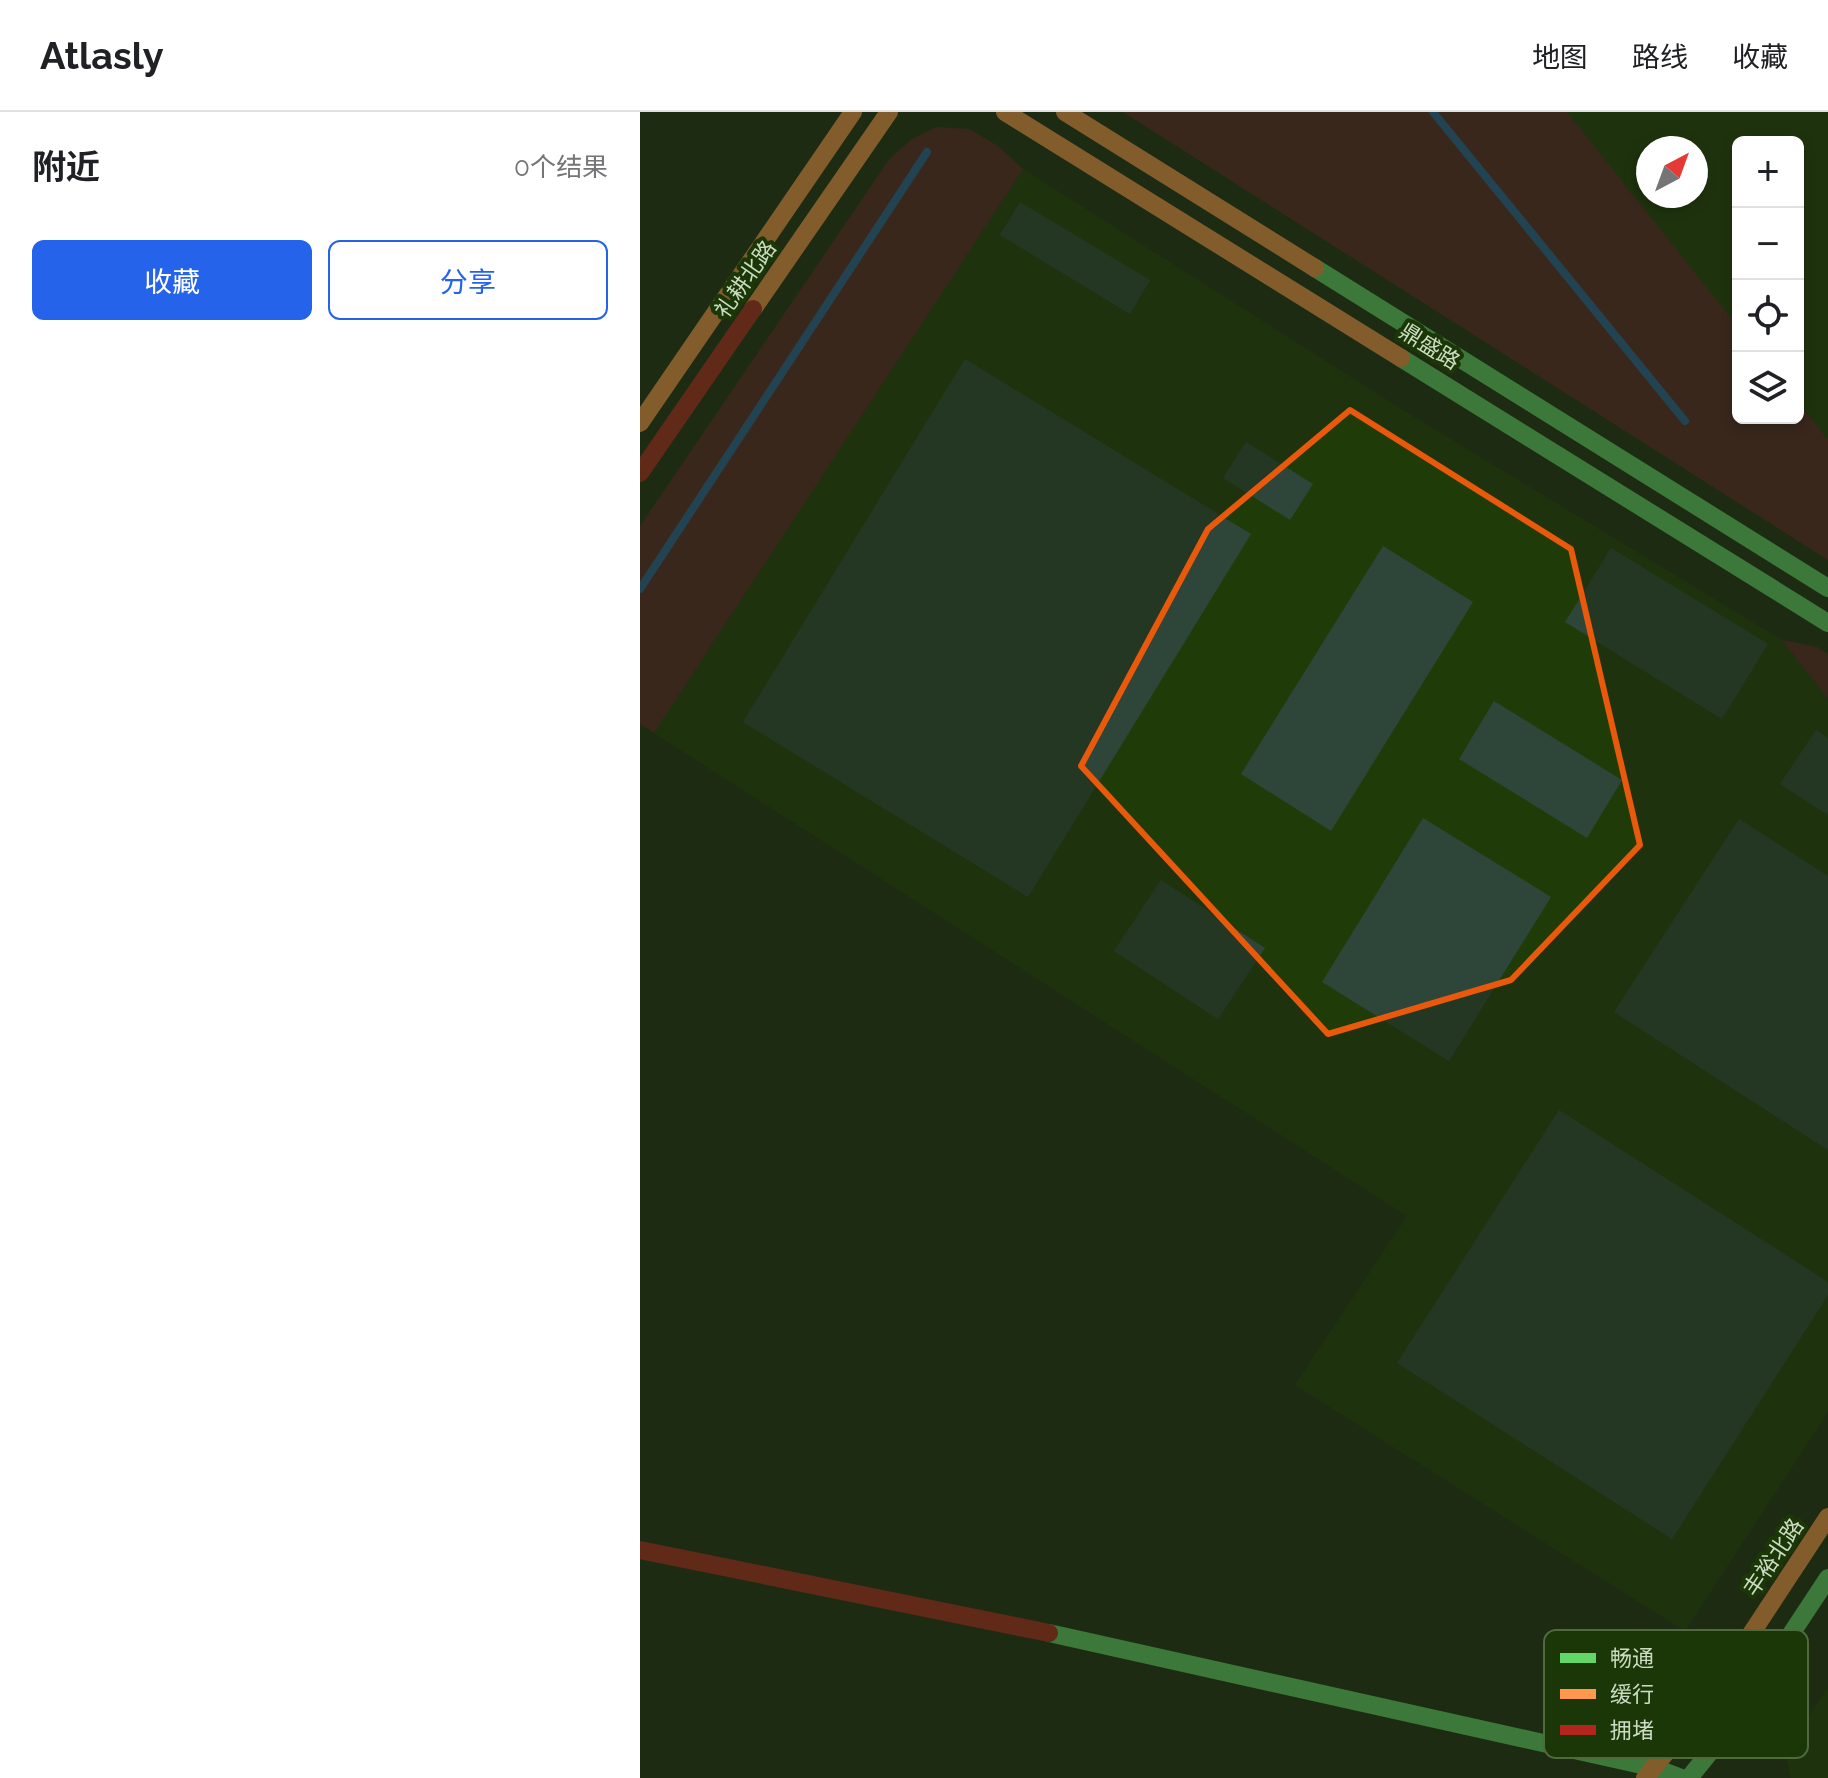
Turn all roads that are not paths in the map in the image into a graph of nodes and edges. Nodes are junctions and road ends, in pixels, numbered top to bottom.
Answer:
1 (853, 112) edge
2 (889, 112) edge
3 (1005, 112) edge
4 (1065, 112) edge
5 (640, 423) edge
6 (640, 473) edge
7 (1828, 588) edge
8 (1828, 623) edge
9 (1828, 1517) edge
10 (640, 1550) edge
11 (1828, 1578) edge
12 (1754, 1630) edge
13 (1794, 1630) edge
14 (1544, 1748) edge
15 (1586, 1758) edge
16 (1705, 1758) edge
17 (1650, 1773) edge
18 (1681, 1778) edge
19 (1689, 1778) edge

1 - 5 main road, 礼耕北路
2 - 6 main road, 礼耕北路
3 - 8 main road, 鼎盛路
4 - 7 main road, 鼎盛路
9 - 12 main road, 丰裕北路
10 - 14 main road
11 - 13 main road
15 - 17 main road
16 - 19 main road
17 - 18 main road

